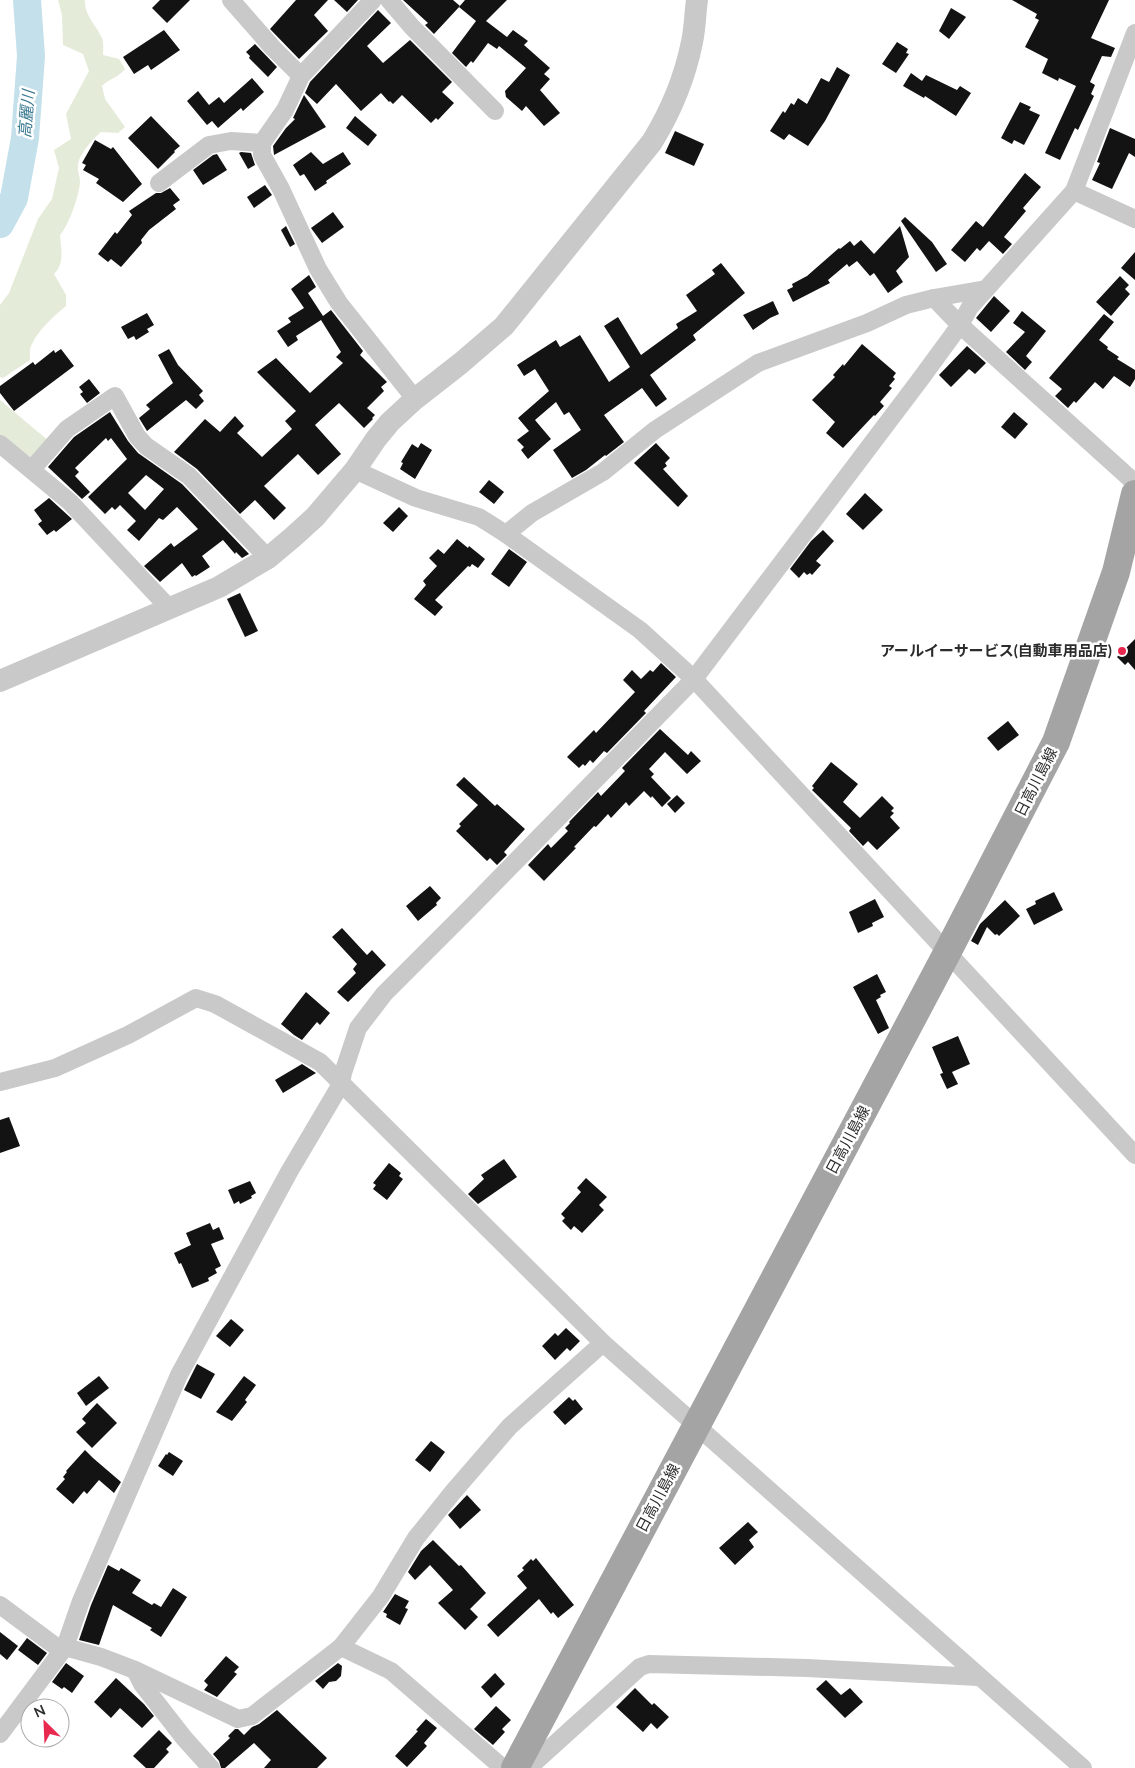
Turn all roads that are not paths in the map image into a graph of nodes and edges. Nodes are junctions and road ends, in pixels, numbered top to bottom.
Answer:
1 (231, 0) edge
2 (373, 0) edge
3 (388, 0) edge
4 (697, 0) edge
5 (1135, 33) edge
6 (301, 76) junction
7 (495, 111) dead end
8 (262, 143) junction
9 (160, 183) dead end
10 (1074, 191) junction
11 (1135, 219) edge
12 (986, 289) junction
13 (934, 298) junction
14 (960, 325) junction
15 (415, 399) junction
16 (0, 444) edge
17 (32, 469) junction
18 (355, 470) junction
19 (1135, 484) edge
20 (1135, 494) edge
21 (506, 534) junction
22 (268, 558) junction
23 (170, 609) junction
24 (694, 679) junction
25 (0, 681) edge
26 (947, 952) junction
27 (0, 1082) edge
28 (341, 1084) junction
29 (1135, 1155) edge
30 (603, 1343) junction
31 (696, 1427) junction
32 (0, 1605) edge
33 (342, 1647) junction
34 (64, 1649) junction
35 (135, 1670) junction
36 (978, 1677) junction
37 (0, 1734) edge
38 (211, 1768) edge
39 (502, 1768) edge
40 (515, 1768) edge
41 (526, 1768) edge
42 (1083, 1768) edge

1 - 6 street
2 - 6 street
3 - 7 street
4 - 15 street
5 - 10 street
6 - 8 street
8 - 9 street
8 - 15 street
10 - 11 street
10 - 12 street
12 - 13 street
12 - 14 street
13 - 14 street
13 - 21 street
14 - 19 street
14 - 24 street
15 - 18 street
16 - 17 street
17 - 22 street
17 - 23 street
18 - 21 street
18 - 22 street
20 - 26 main road, 日高川島線
21 - 24 street
22 - 23 street
23 - 25 street
24 - 26 street
24 - 28 street
26 - 29 street
26 - 31 main road, 日高川島線
27 - 28 street
28 - 30 street
28 - 34 street
30 - 31 street
30 - 33 street
31 - 36 street
31 - 40 main road, 日高川島線
32 - 34 street
33 - 35 street
33 - 39 street
34 - 35 street
34 - 37 street
35 - 38 street
36 - 41 street
36 - 42 street

